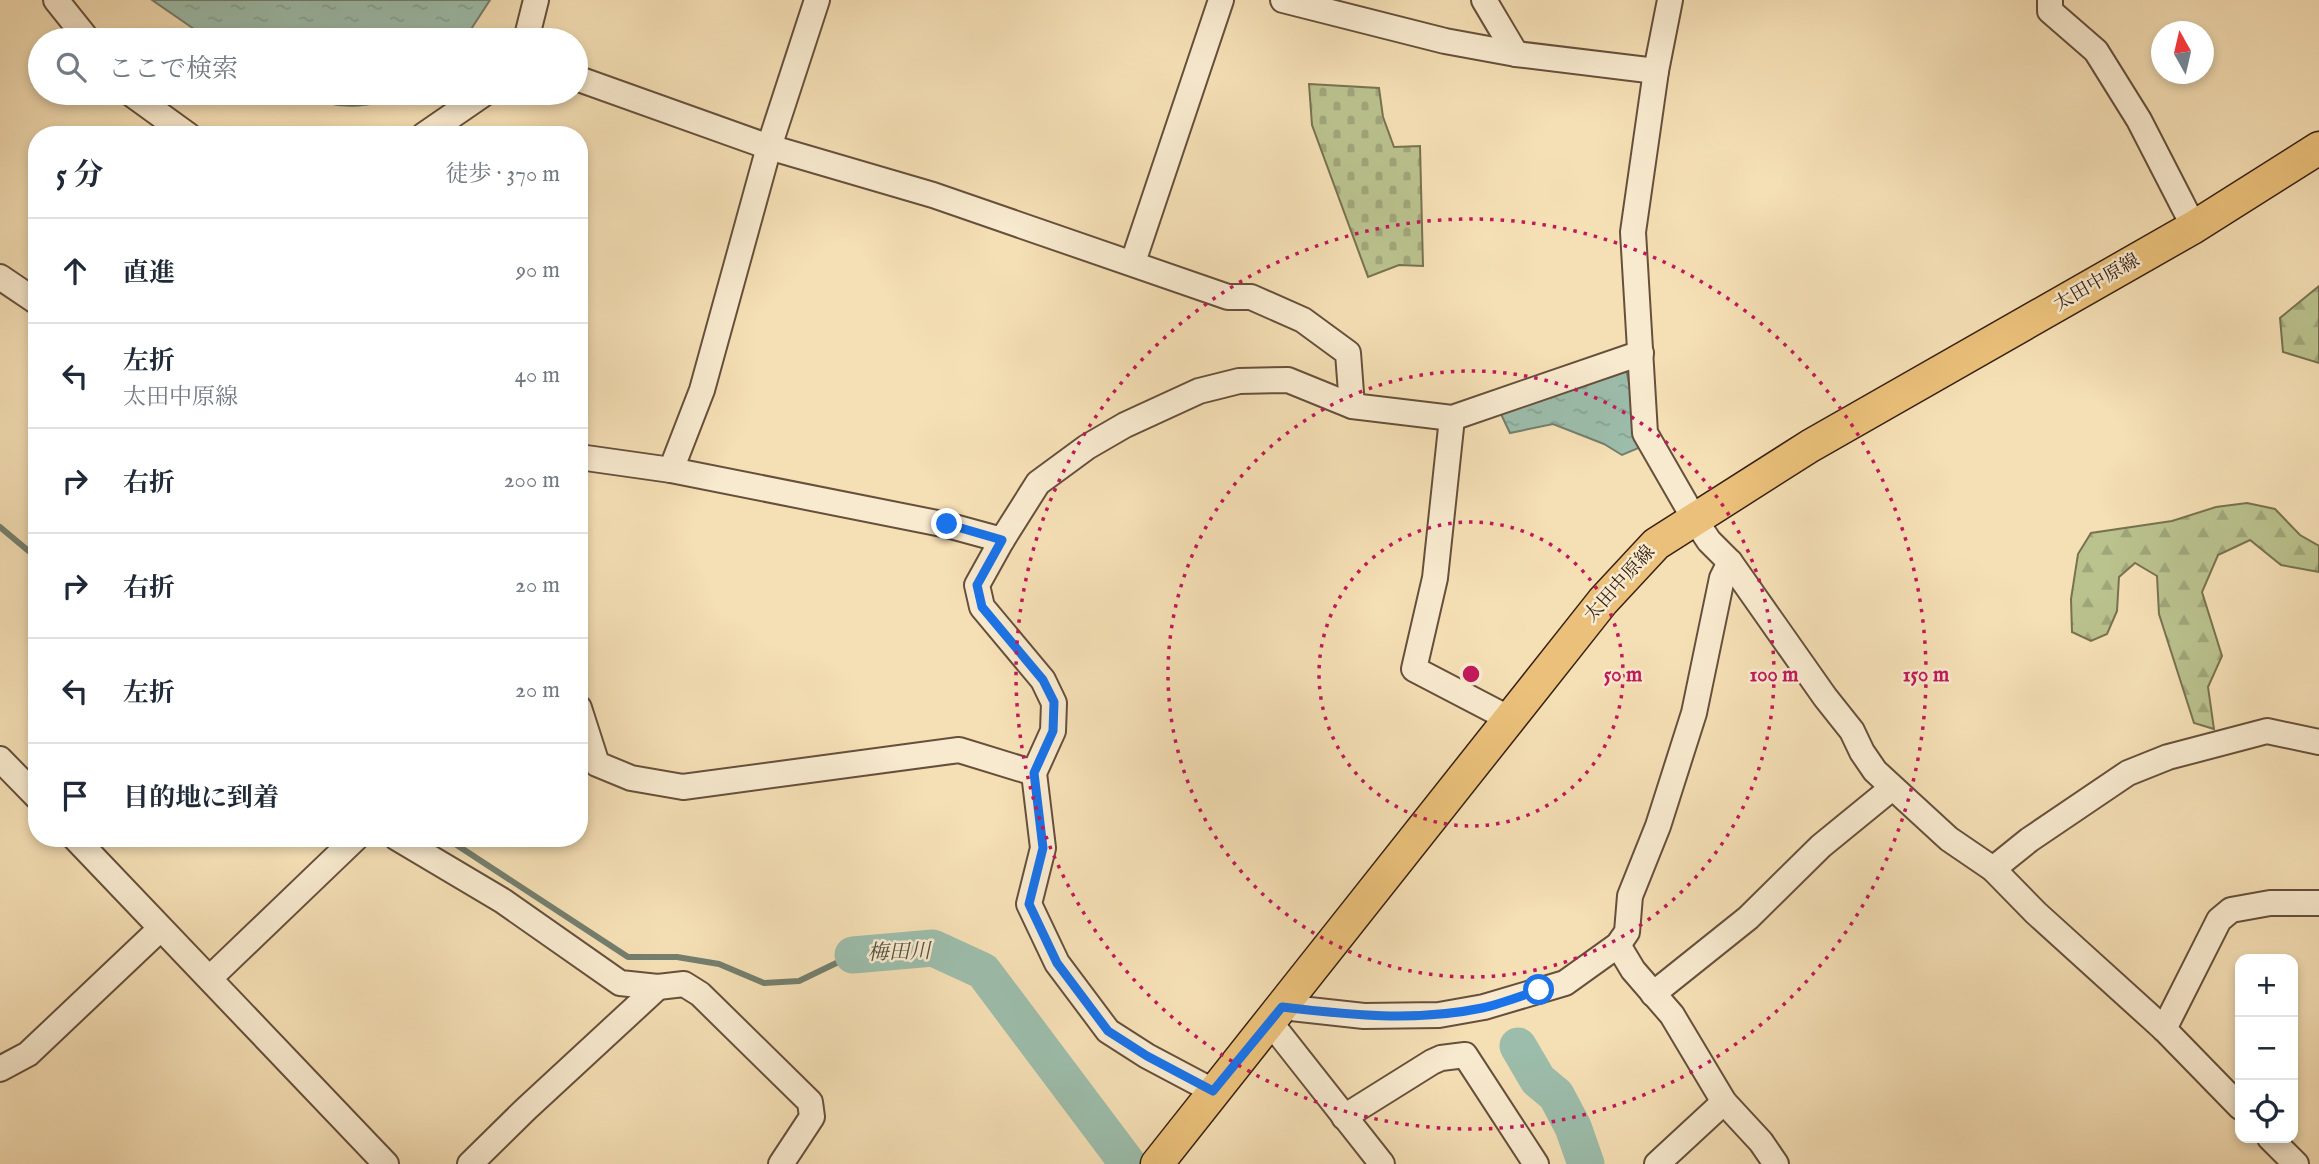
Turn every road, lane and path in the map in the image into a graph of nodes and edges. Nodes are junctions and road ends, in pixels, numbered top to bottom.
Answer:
1 (56, 0) edge
2 (536, 0) edge
3 (817, 0) edge
4 (1221, 0) edge
5 (1283, 0) edge
6 (1484, 0) edge
7 (1670, 0) edge
8 (2050, 0) edge
9 (78, 28) edge
10 (529, 28) edge
11 (1516, 54) junction
12 (1656, 71) junction
13 (588, 82) edge
14 (147, 105) edge
15 (468, 105) edge
16 (176, 126) edge
17 (437, 126) edge
18 (769, 147) junction
19 (2319, 148) edge
20 (2194, 228) junction
21 (1133, 262) junction
22 (0, 277) edge
23 (28, 296) edge
24 (1642, 353) junction
25 (1352, 406) junction
26 (1452, 418) junction
27 (588, 458) edge
28 (671, 470) junction
29 (1695, 520) junction
30 (1002, 540) junction
31 (1730, 562) junction
32 (1508, 718) junction
33 (588, 736) edge
34 (2319, 742) edge
35 (0, 759) edge
36 (1034, 773) junction
37 (28, 788) edge
38 (1892, 788) junction
39 (83, 847) edge
40 (347, 847) edge
41 (412, 847) edge
42 (1993, 869) junction
43 (2319, 903) edge
44 (160, 929) junction
45 (1618, 945) junction
46 (210, 978) junction
47 (658, 987) junction
48 (1653, 994) junction
49 (1276, 1015) junction
50 (2164, 1029) junction
51 (0, 1069) edge
52 (1213, 1091) junction
53 (1724, 1102) junction
54 (2235, 1102) edge
55 (1344, 1117) junction
56 (2275, 1143) edge
57 (386, 1164) edge
58 (470, 1164) edge
59 (781, 1164) edge
60 (1157, 1164) edge
61 (1382, 1164) edge
62 (1536, 1164) edge
63 (1657, 1164) edge
64 (1776, 1164) edge
65 (2296, 1164) edge

1 - 9 street
2 - 10 street
3 - 18 street
4 - 21 street
5 - 11 street
6 - 11 street
7 - 12 street
8 - 20 street
11 - 12 street
12 - 24 street
13 - 18 street
14 - 16 street
15 - 17 street
18 - 21 street
18 - 28 street
19 - 20 main road, 太田中原線
20 - 29 main road, 太田中原線
21 - 25 street
22 - 23 street
24 - 26 street
24 - 29 street
25 - 26 street
25 - 30 street
26 - 32 street
27 - 28 street
28 - 30 street
29 - 31 street
29 - 32 main road, 太田中原線
30 - 36 street
31 - 38 street
31 - 45 street
32 - 49 main road, 太田中原線
33 - 36 street
34 - 42 street
35 - 37 street
36 - 52 street
38 - 42 street
38 - 48 street
39 - 44 street
40 - 46 street
41 - 47 street
42 - 50 street
43 - 50 street
44 - 46 street
44 - 51 street
45 - 48 street
45 - 49 street
46 - 57 street
47 - 58 street
47 - 59 street
48 - 53 street
49 - 52 main road, 太田中原線
49 - 55 street
50 - 54 street
52 - 60 main road, 太田中原線
53 - 63 street
53 - 64 street
55 - 61 street
55 - 62 street
56 - 65 street

